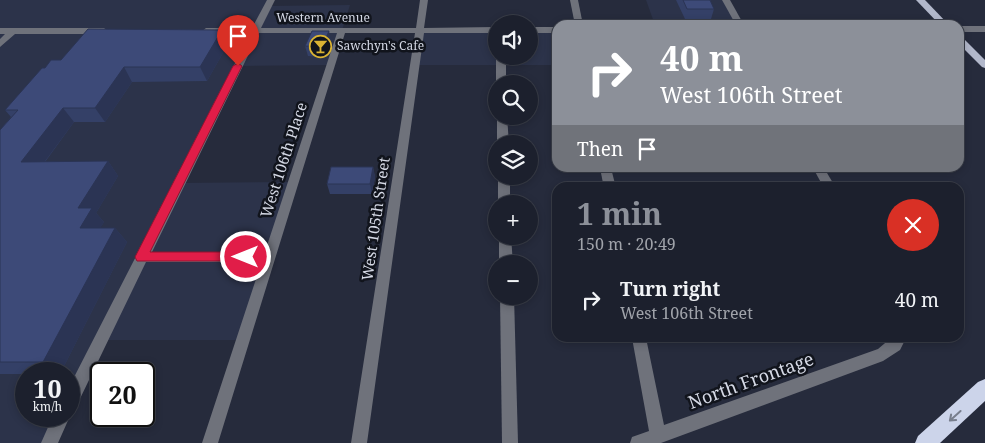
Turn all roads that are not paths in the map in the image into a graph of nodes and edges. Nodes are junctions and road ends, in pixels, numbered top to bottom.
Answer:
1 (271, 0) edge
2 (424, 0) edge
3 (574, 0) edge
4 (726, 0) edge
5 (920, 0) edge
6 (577, 20) edge
7 (737, 20) edge
8 (940, 20) edge
9 (964, 29) edge
10 (985, 29) edge
11 (342, 30) junction
12 (420, 30) junction
13 (488, 30) edge
14 (538, 30) edge
15 (552, 30) edge
16 (0, 31) edge
17 (13, 31) junction
18 (112, 31) edge
19 (201, 31) edge
20 (255, 31) junction
21 (0, 44) edge
22 (964, 44) edge
23 (985, 66) edge
24 (141, 257) junction
25 (246, 257) dead end
26 (506, 305) edge
27 (640, 342) edge
28 (897, 342) edge
29 (80, 381) edge
30 (985, 388) edge
31 (57, 427) edge
32 (658, 435) junction
33 (49, 443) edge
34 (210, 443) edge
35 (359, 443) edge
36 (510, 443) edge
37 (638, 443) edge
38 (925, 443) edge

1 - 20 street
2 - 12 street, West 105th Street
3 - 6 street
4 - 7 street
5 - 8 main road
9 - 10 street
11 - 12 street, Western Avenue
11 - 20 street, Western Avenue
11 - 34 street, West 106th Place
12 - 13 street, Western Avenue
12 - 35 street, West 105th Street
14 - 15 street
16 - 17 street
17 - 18 street
17 - 21 street
19 - 20 street, Western Avenue
20 - 24 street
22 - 23 main road
24 - 25 street
24 - 29 street
26 - 36 street
27 - 32 street
28 - 32 street, North Frontage
30 -> 38 highway
31 - 33 street
32 - 37 street, North Frontage

